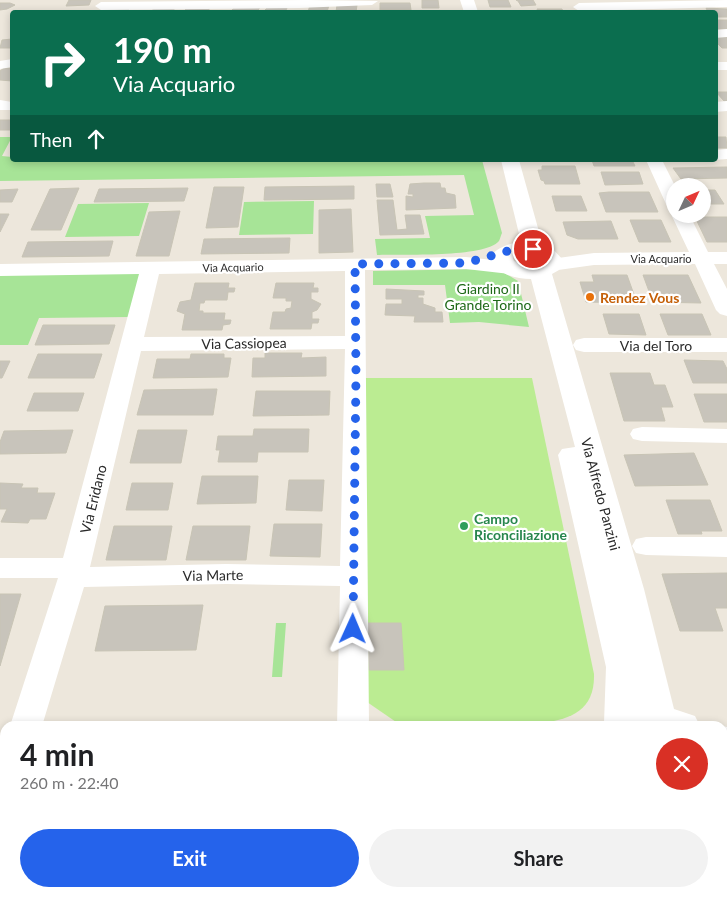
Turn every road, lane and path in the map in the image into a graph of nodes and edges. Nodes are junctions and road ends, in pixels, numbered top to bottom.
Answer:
1 (458, 2) edge
2 (650, 2) edge
3 (727, 3) edge
4 (371, 4) edge
5 (100, 6) edge
6 (148, 6) edge
7 (579, 6) edge
8 (297, 8) edge
9 (222, 9) edge
10 (468, 10) edge
11 (493, 162) edge
12 (510, 162) edge
13 (655, 162) edge
14 (666, 185) edge
15 (684, 223) edge
16 (701, 258) junction
17 (727, 258) edge
18 (528, 260) junction
19 (355, 264) junction
20 (150, 268) junction
21 (0, 270) edge
22 (727, 310) edge
23 (356, 342) junction
24 (132, 344) junction
25 (584, 344) dead end
26 (727, 345) edge
27 (642, 434) dead end
28 (727, 436) edge
29 (646, 546) dead end
30 (727, 547) edge
31 (0, 568) edge
32 (74, 572) junction
33 (354, 576) junction
34 (28, 721) edge
35 (353, 721) edge
36 (618, 721) edge
37 (629, 721) edge
38 (654, 721) edge
39 (669, 721) edge

1 - 10 main road
2 - 3 street
2 - 7 street
4 - 8 street
5 - 6 street
6 - 9 street
8 - 9 street
11 - 18 main road, Via Alfredo Panzini
12 - 18 main road, Via Alfredo Panzini
13 - 14 street
15 - 16 street
16 - 17 street, Via Acquario
16 - 18 street, Via Acquario
16 - 22 street
18 - 19 street, Via Acquario
18 - 36 main road, Via Alfredo Panzini
18 - 39 main road, Via Alfredo Panzini
19 - 20 street, Via Acquario
19 - 23 street
20 - 21 street, Via Acquario
20 - 24 street, Via Eridano
23 - 24 street, Via Cassiopea
23 - 33 street
24 - 32 street, Via Eridano
25 - 26 street, Via del Toro
27 - 28 street
29 - 30 street
31 - 32 street, Via Marte
32 - 33 street, Via Marte
32 - 34 street, Via Eridano
33 - 35 street
37 - 38 main road

